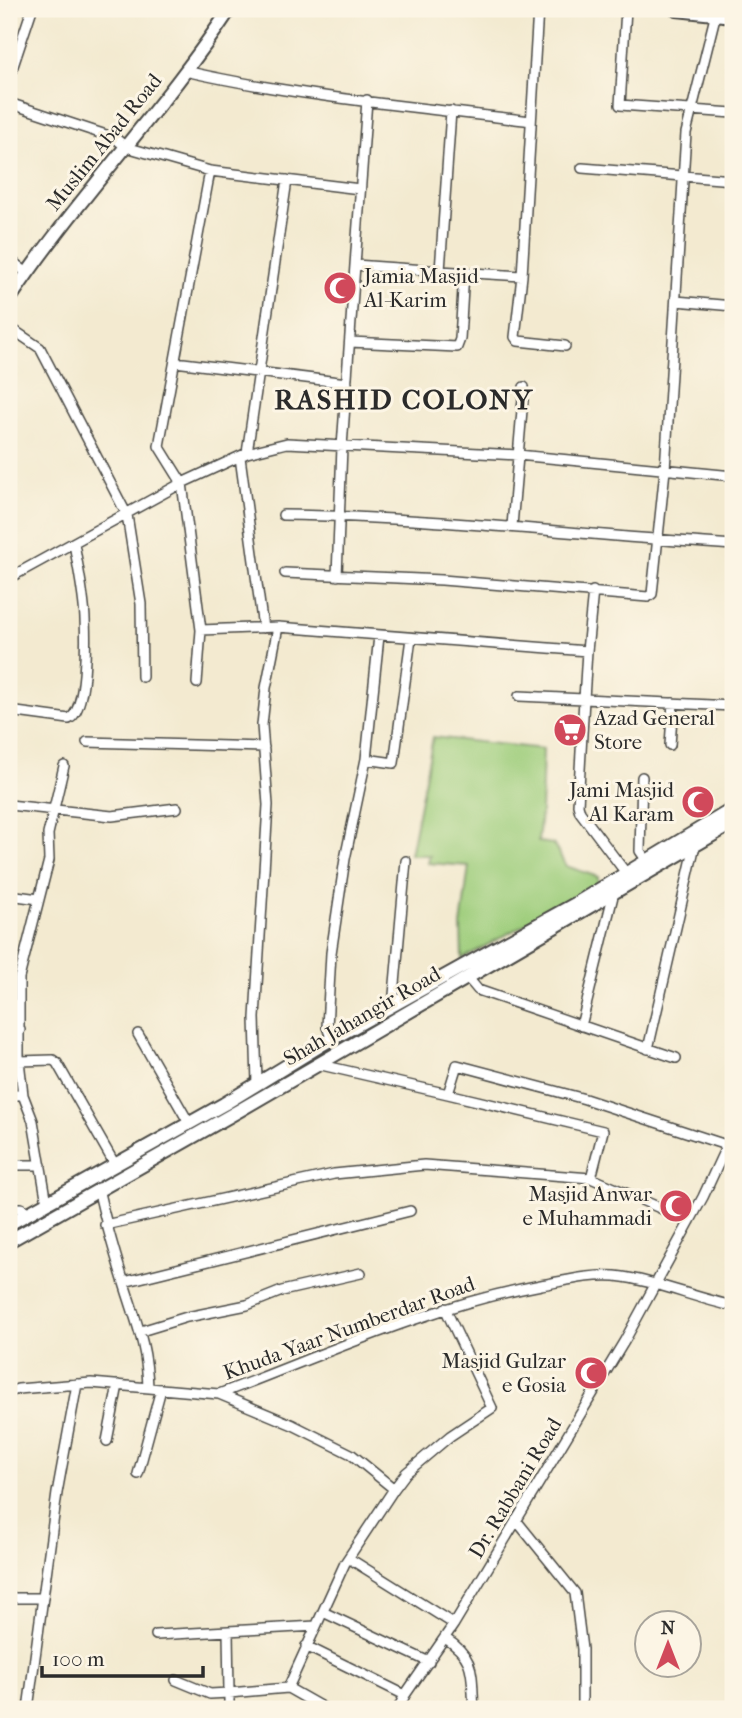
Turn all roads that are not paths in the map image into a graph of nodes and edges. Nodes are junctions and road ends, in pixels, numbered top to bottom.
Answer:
1 (32, 9) edge
2 (230, 9) edge
3 (538, 9) edge
4 (626, 9) edge
5 (677, 9) edge
6 (716, 13) junction
7 (733, 15) edge
8 (185, 71) junction
9 (9, 78) edge
10 (367, 100) junction
11 (9, 103) edge
12 (690, 108) junction
13 (451, 111) junction
14 (733, 113) edge
15 (531, 121) junction
16 (126, 147) junction
17 (582, 168) dead end
18 (209, 171) junction
19 (683, 175) junction
20 (286, 180) junction
21 (733, 180) edge
22 (360, 189) junction
23 (9, 259) edge
24 (355, 265) junction
25 (440, 271) junction
26 (464, 272) junction
27 (27, 273) junction
28 (522, 276) junction
29 (9, 300) edge
30 (676, 301) junction
31 (733, 306) edge
32 (9, 327) edge
33 (350, 342) junction
34 (565, 346) dead end
35 (175, 362) junction
36 (259, 372) junction
37 (347, 383) junction
38 (524, 387) dead end
39 (342, 447) junction
40 (244, 455) junction
41 (518, 455) junction
42 (665, 470) junction
43 (733, 476) edge
44 (182, 483) junction
45 (127, 515) junction
46 (283, 515) dead end
47 (340, 516) junction
48 (512, 526) junction
49 (657, 540) junction
50 (74, 543) junction
51 (733, 545) edge
52 (285, 573) dead end
53 (337, 576) junction
54 (9, 578) edge
55 (593, 591) junction
56 (263, 628) junction
57 (278, 628) junction
58 (201, 630) junction
59 (379, 636) junction
60 (411, 638) junction
61 (587, 651) junction
62 (142, 677) dead end
63 (197, 682) dead end
64 (519, 696) dead end
65 (584, 699) junction
66 (673, 703) junction
67 (733, 706) edge
68 (9, 711) edge
69 (87, 742) dead end
70 (670, 745) dead end
71 (264, 747) junction
72 (366, 759) junction
73 (64, 766) dead end
74 (642, 777) dead end
75 (9, 805) edge
76 (177, 808) dead end
77 (733, 809) edge
78 (54, 811) junction
79 (733, 823) edge
80 (695, 845) junction
81 (407, 861) dead end
82 (647, 861) junction
83 (626, 873) junction
84 (614, 892) junction
85 (9, 895) edge
86 (39, 899) junction
87 (14, 978) edge
88 (468, 978) junction
89 (393, 1006) junction
90 (581, 1026) junction
91 (9, 1030) edge
92 (20, 1030) junction
93 (138, 1034) dead end
94 (332, 1040) junction
95 (648, 1049) junction
96 (676, 1058) dead end
97 (19, 1061) junction
98 (317, 1064) junction
99 (257, 1083) junction
100 (447, 1094) junction
101 (9, 1095) edge
102 (23, 1095) junction
103 (189, 1123) junction
104 (733, 1132) edge
105 (731, 1147) edge
106 (114, 1163) junction
107 (9, 1165) edge
108 (41, 1165) junction
109 (591, 1178) junction
110 (99, 1188) junction
111 (47, 1203) junction
112 (9, 1208) edge
113 (410, 1211) dead end
114 (28, 1212) junction
115 (690, 1221) junction
116 (9, 1224) edge
117 (105, 1225) junction
118 (9, 1241) edge
119 (361, 1273) dead end
120 (124, 1282) junction
121 (656, 1284) junction
122 (733, 1306) edge
123 (445, 1308) junction
124 (141, 1331) junction
125 (77, 1384) junction
126 (118, 1385) junction
127 (148, 1388) junction
128 (161, 1389) junction
129 (9, 1392) edge
130 (219, 1395) junction
131 (107, 1441) dead end
132 (138, 1474) dead end
133 (394, 1489) junction
134 (516, 1521) junction
135 (350, 1559) junction
136 (9, 1598) edge
137 (43, 1598) junction
138 (323, 1612) junction
139 (454, 1624) junction
140 (316, 1626) junction
141 (228, 1631) junction
142 (156, 1635) dead end
143 (445, 1638) junction
144 (306, 1646) junction
145 (429, 1662) junction
146 (176, 1680) dead end
147 (288, 1688) junction
148 (229, 1693) junction
149 (405, 1695) junction
150 (306, 1699) junction
151 (28, 1709) edge
152 (225, 1709) edge
153 (301, 1709) edge
154 (325, 1709) edge
155 (398, 1709) edge
156 (474, 1709) edge
157 (582, 1709) edge

1 - 9 street
2 - 8 street, Muslim Abad Road
3 - 15 street
4 - 12 street
5 - 6 main road
6 - 7 main road
6 - 12 street
8 - 10 street
8 - 16 street, Muslim Abad Road
10 - 13 street
10 - 22 street
11 - 16 street
12 - 14 street
12 - 19 street
13 - 15 street
13 - 25 street
15 - 28 street
16 - 18 street
16 - 27 street, Muslim Abad Road
17 - 19 street
18 - 20 street
18 - 35 street
19 - 21 street
19 - 30 street
20 - 22 street
20 - 36 street
22 - 24 street
23 - 27 street
24 - 25 street
24 - 33 street
25 - 26 street
26 - 28 street
26 - 33 street
27 - 29 street, Muslim Abad Road
28 - 34 street
30 - 31 street
30 - 42 street
32 - 45 street
33 - 37 street
35 - 36 street
35 - 44 street
36 - 37 street
36 - 40 street
37 - 39 street
38 - 41 street
39 - 40 street
39 - 41 street
39 - 47 street
40 - 44 street
40 - 56 street
41 - 42 street
41 - 48 street
42 - 43 street
42 - 49 street
44 - 45 street
44 - 58 street
45 - 50 street
45 - 62 street
46 - 47 street
47 - 48 street
47 - 53 street
48 - 49 street
49 - 51 street
49 - 55 street
50 - 54 street
50 - 68 street
52 - 53 street
53 - 55 street
55 - 61 street
56 - 57 street
56 - 58 street
57 - 59 street
57 - 71 street
58 - 63 street
59 - 60 street
59 - 72 street
60 - 61 street
60 - 72 street
61 - 65 street
64 - 65 street
65 - 66 street
65 - 83 street
66 - 67 street
66 - 70 street
69 - 71 street
71 - 99 street
72 - 94 street
73 - 78 street
74 - 82 street
75 - 78 street
76 - 78 street
77 - 82 street, Shah Jahangir Road
78 - 86 street
79 - 80 street, Shah Jahangir Road
80 - 84 street, Shah Jahangir Road
80 - 95 street
81 - 89 street
82 - 83 street, Shah Jahangir Road
83 - 89 street, Shah Jahangir Road
84 - 88 street, Shah Jahangir Road
84 - 90 street
85 - 86 street
86 - 87 street
87 - 92 street
88 - 90 street
88 - 98 street, Shah Jahangir Road
89 - 94 street, Shah Jahangir Road
90 - 95 street
91 - 92 street
92 - 97 street
93 - 103 street
94 - 99 street, Shah Jahangir Road
95 - 96 street
97 - 102 street
97 - 106 street
98 - 100 street
98 - 110 street, Shah Jahangir Road
99 - 103 street, Shah Jahangir Road
100 - 105 street
100 - 109 street
101 - 102 street
102 - 108 street
103 - 106 street, Shah Jahangir Road
104 - 105 street, Dr. Rabbani Road
105 - 115 street, Dr. Rabbani Road
106 - 111 street, Shah Jahangir Road
107 - 108 street
108 - 111 street
109 - 115 street
109 - 117 street
110 - 117 street
110 - 118 street, Shah Jahangir Road
111 - 114 street, Shah Jahangir Road
112 - 114 street
113 - 120 street
114 - 116 street, Shah Jahangir Road
115 - 121 street, Dr. Rabbani Road
117 - 120 street
119 - 124 street
120 - 124 street
121 - 122 street, Khuda Yaar Numberdar Road
121 - 123 street, Khuda Yaar Numberdar Road
121 - 134 street, Dr. Rabbani Road
123 - 130 street, Khuda Yaar Numberdar Road
123 - 133 street
124 - 127 street
125 - 126 street
125 - 129 street
125 - 137 street
126 - 127 street
126 - 131 street
127 - 128 street
128 - 130 street
128 - 132 street
130 - 133 street
133 - 135 street
134 - 139 street, Dr. Rabbani Road
134 - 157 street
135 - 138 street
135 - 139 street
136 - 137 street
137 - 151 street
138 - 140 street
138 - 145 street
139 - 143 street, Dr. Rabbani Road
140 - 141 street
140 - 144 street
141 - 142 street
141 - 148 street
143 - 145 street, Dr. Rabbani Road
143 - 156 street
144 - 147 street
144 - 149 street
145 - 149 street, Dr. Rabbani Road
146 - 148 street
147 - 148 street
147 - 150 street
148 - 152 street
149 - 155 street, Dr. Rabbani Road
150 - 153 street
150 - 154 street

